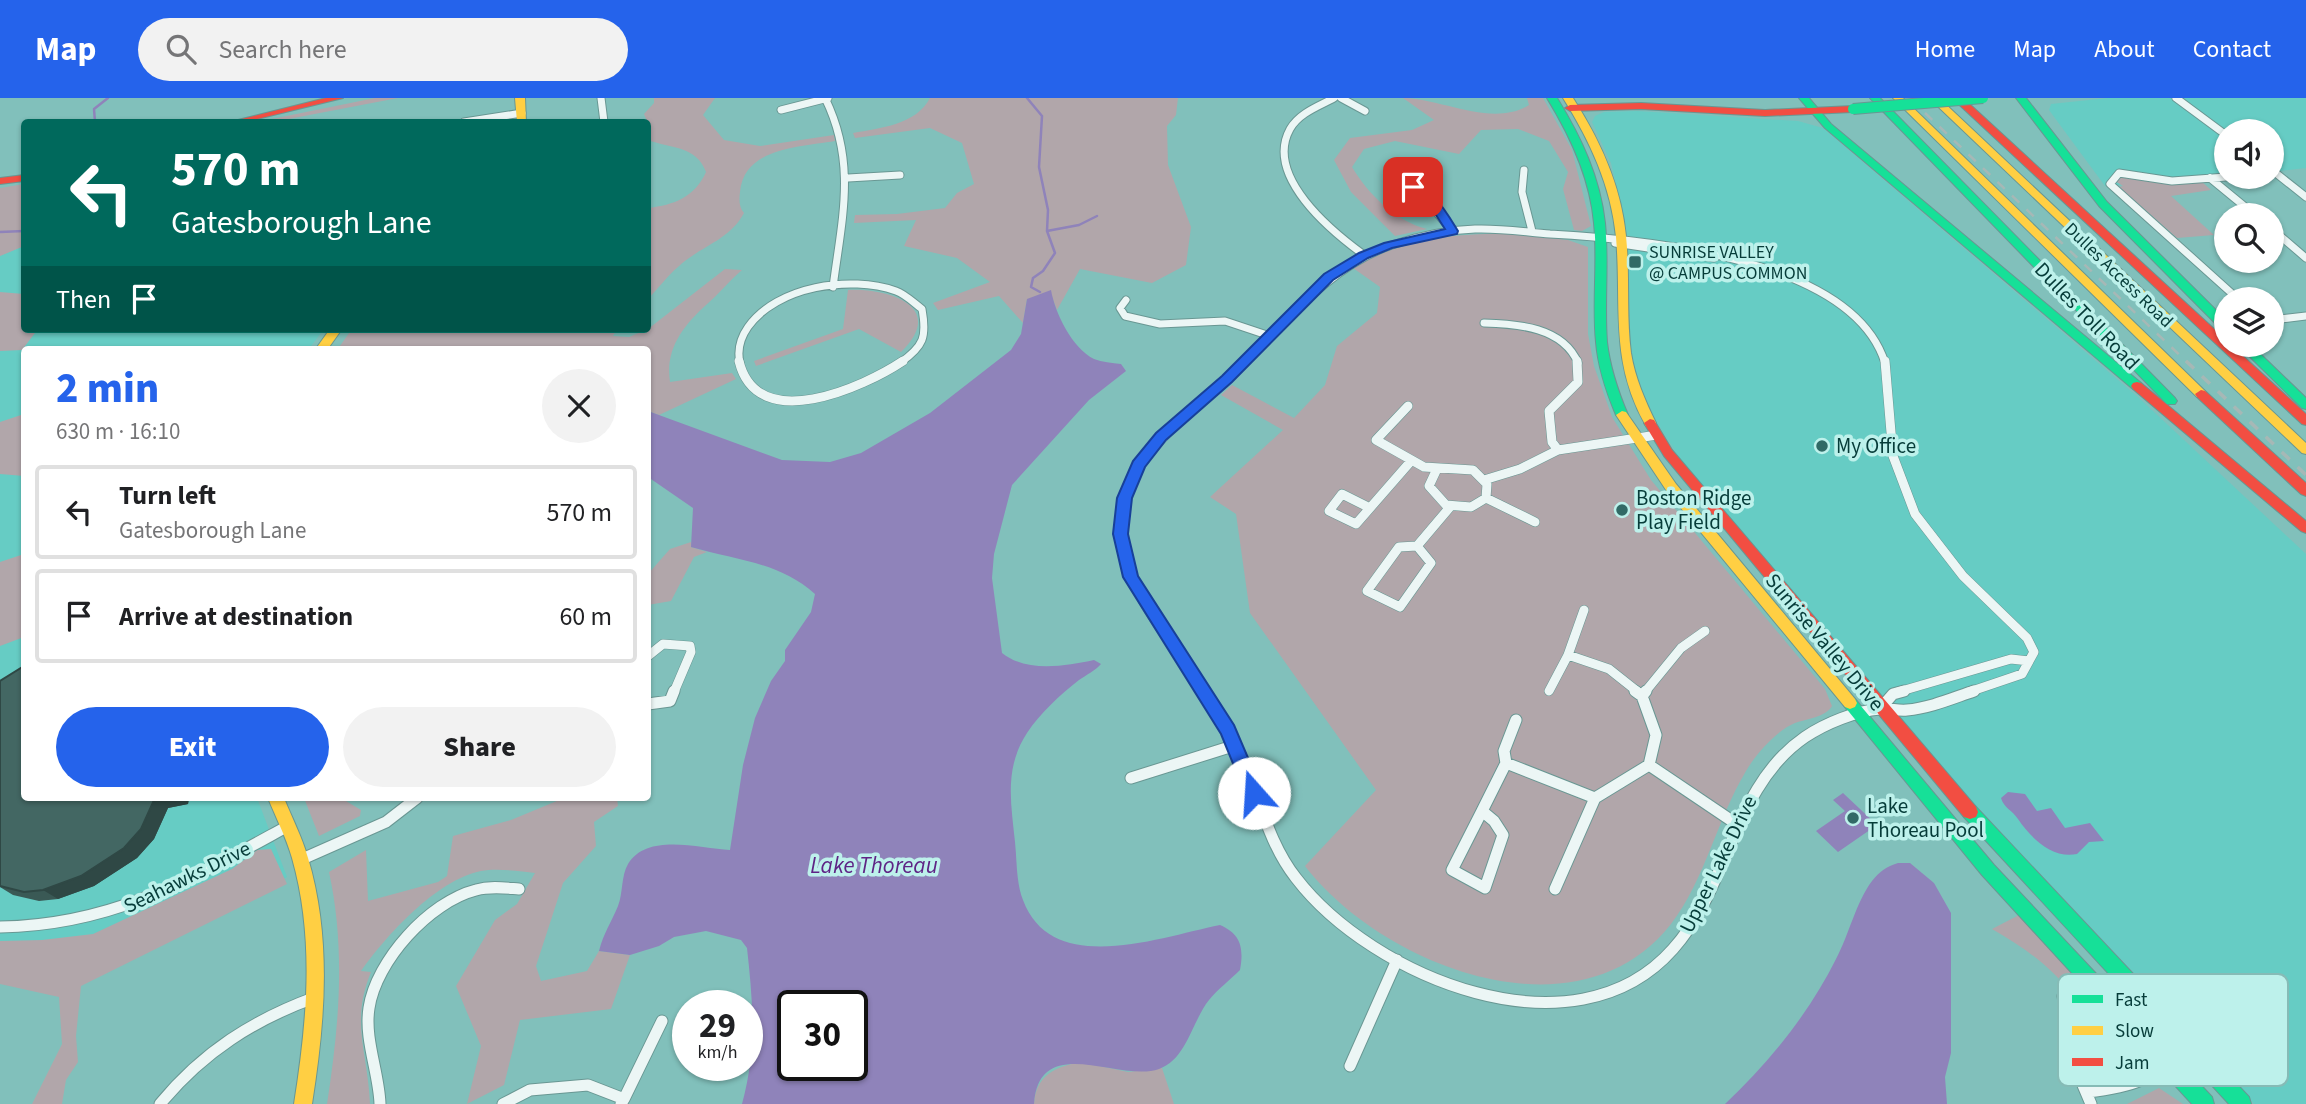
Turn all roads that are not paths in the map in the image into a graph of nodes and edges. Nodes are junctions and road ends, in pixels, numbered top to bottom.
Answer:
1 (338, 98) edge
2 (601, 98) edge
3 (826, 98) edge
4 (1334, 98) edge
5 (1341, 98) edge
6 (1605, 98) edge
7 (1804, 98) edge
8 (1875, 98) edge
9 (1898, 98) edge
10 (1934, 98) edge
11 (1957, 98) edge
12 (1983, 98) edge
13 (2021, 98) edge
14 (2176, 98) edge
15 (1565, 103) edge
16 (1623, 106) junction
17 (781, 110) dead end
18 (521, 111) edge
19 (1365, 111) dead end
20 (1814, 112) junction
21 (248, 119) edge
22 (480, 119) edge
23 (604, 119) edge
24 (1586, 126) junction
25 (2214, 126) edge
26 (1524, 170) dead end
27 (1403, 172) dead end
28 (900, 174) dead end
29 (21, 178) edge
30 (848, 178) junction
31 (2210, 178) junction
32 (2214, 178) edge
33 (2284, 180) edge
34 (0, 181) edge
35 (2306, 197) edge
36 (2240, 203) edge
37 (1452, 231) junction
38 (1532, 232) junction
39 (1601, 239) junction
40 (2284, 239) edge
41 (1621, 242) junction
42 (1364, 255) junction
43 (2306, 258) edge
44 (833, 287) junction
45 (2225, 287) edge
46 (1126, 300) dead end
47 (2214, 315) edge
48 (2306, 316) edge
49 (2284, 319) edge
50 (1484, 323) dead end
51 (1270, 336) junction
52 (2256, 357) edge
53 (2306, 405) edge
54 (1408, 406) dead end
55 (2306, 421) edge
56 (1657, 435) junction
57 (1635, 438) junction
58 (1559, 450) junction
59 (2306, 450) edge
60 (1411, 461) junction
61 (1436, 471) junction
62 (1484, 480) junction
63 (2306, 491) edge
64 (1486, 498) junction
65 (1450, 506) junction
66 (1370, 508) dead end
67 (1535, 522) dead end
68 (2306, 527) edge
69 (1417, 546) junction
70 (1584, 610) dead end
71 (1705, 631) dead end
72 (651, 654) edge
73 (1568, 654) junction
74 (2029, 661) junction
75 (1549, 691) dead end
76 (1642, 696) junction
77 (651, 704) edge
78 (1881, 709) junction
79 (1858, 716) junction
80 (1516, 720) dead end
81 (1236, 745) junction
82 (1506, 763) junction
83 (1649, 765) junction
84 (1131, 778) dead end
85 (1595, 798) junction
86 (277, 801) edge
87 (413, 801) edge
88 (1481, 811) junction
89 (1738, 825) junction
90 (288, 826) junction
91 (300, 860) junction
92 (519, 889) dead end
93 (1555, 889) dead end
94 (0, 927) edge
95 (1397, 960) junction
96 (2084, 974) edge
97 (2118, 974) edge
98 (316, 997) junction
99 (662, 1021) dead end
100 (1350, 1066) dead end
101 (2102, 1086) edge
102 (2122, 1086) edge
103 (2188, 1086) edge
104 (2224, 1086) edge
105 (2089, 1098) edge
106 (623, 1102) edge
107 (160, 1104) edge
108 (303, 1104) edge
109 (380, 1104) edge
110 (503, 1104) edge
111 (2205, 1104) edge
112 (2242, 1104) edge

1 - 21 main road
2 - 23 street
3 - 17 street
3 - 30 street
4 - 42 street
5 - 19 street
6 - 15 main road
7 - 20 main road
8 - 68 main road, Dulles Toll Road
9 - 63 main road, Dulles Access Road
10 - 59 main road, Dulles Access Road
11 - 55 main road
12 - 20 main road, bridge
13 - 47 main road
14 - 25 street
15 - 16 main road
15 - 24 main road, Sunrise Valley Drive
15 - 39 main road, Sunrise Valley Drive
16 - 20 main road
16 - 24 main road
18 - 22 street
20 - 68 main road
24 - 41 main road, Sunrise Valley Drive
26 - 38 street
27 - 37 street
28 - 30 street
29 - 34 main road
30 - 44 street
31 - 32 street
31 - 36 street
31 - 45 street
33 - 35 street
37 - 38 street, Upper Lake Drive
37 - 42 street, Upper Lake Drive
38 - 39 street, Upper Lake Drive
39 - 41 street, Upper Lake Drive
39 - 57 main road, Sunrise Valley Drive
40 - 43 street
41 - 56 main road, Sunrise Valley Drive
41 - 74 street, Upper Lake Drive
42 - 51 street, Upper Lake Drive
44 - 44 street
46 - 51 street
48 - 49 street
50 - 58 street
51 - 81 street, Upper Lake Drive
52 - 53 main road
54 - 60 street
56 - 57 street
56 - 78 main road, Sunrise Valley Drive
57 - 58 street
57 - 79 main road, Sunrise Valley Drive
58 - 62 street
60 - 61 street
60 - 66 street
61 - 62 street
61 - 65 street
62 - 64 street
64 - 65 street
64 - 67 street
65 - 69 street
69 - 69 street
70 - 73 street
71 - 76 street
72 - 77 street
73 - 75 street
73 - 76 street
74 - 78 street
74 - 78 street
76 - 83 street
78 - 79 street, Upper Lake Drive
78 - 97 main road, Sunrise Valley Drive
79 - 89 street, Upper Lake Drive
79 - 96 main road, Sunrise Valley Drive
80 - 82 street
81 - 84 street
81 - 95 street, Upper Lake Drive
82 - 85 street
82 - 88 street
83 - 85 street
83 - 89 street
85 - 93 street
86 - 90 main road
87 - 91 street
88 - 88 street
89 - 95 street, Upper Lake Drive
90 - 91 main road
90 - 94 street, Seahawks Drive
91 - 98 main road
92 - 109 street
95 - 100 street
98 - 107 street
98 - 108 main road
99 - 106 street
101 - 105 street
102 - 105 street
103 - 111 main road, Sunrise Valley Drive
104 - 112 main road, Sunrise Valley Drive
106 - 110 street

